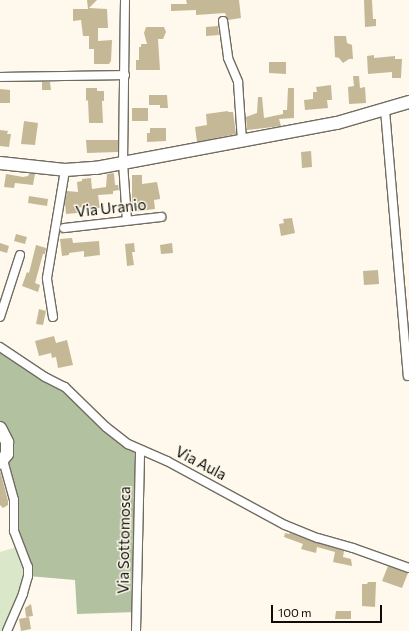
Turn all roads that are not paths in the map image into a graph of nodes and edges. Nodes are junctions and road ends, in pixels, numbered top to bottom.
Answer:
1 (125, 0) edge
2 (223, 20) dead end
3 (125, 75) junction
4 (0, 77) edge
5 (409, 102) edge
6 (385, 110) junction
7 (242, 141) junction
8 (0, 163) edge
9 (123, 163) junction
10 (65, 170) junction
11 (161, 217) dead end
12 (127, 220) junction
13 (64, 228) dead end
14 (20, 255) dead end
15 (0, 316) edge
16 (53, 317) dead end
17 (0, 347) edge
18 (408, 376) dead end
19 (0, 428) edge
20 (140, 450) junction
21 (1, 462) edge
22 (409, 568) edge
23 (7, 631) edge
24 (136, 631) edge

1 - 3 street
2 - 7 street
3 - 4 street
3 - 9 street
5 - 6 main road
6 - 7 main road
6 - 18 street
7 - 9 main road
8 - 10 main road
9 - 10 main road
9 - 12 street
10 - 16 street
11 - 12 street, Via Uranio
12 - 13 street, Via Uranio
14 - 15 street
17 - 20 street, Via Aula
19 - 21 main road
20 - 22 street, Via Aula
20 - 24 street, Via Sottomosca
21 - 23 street

